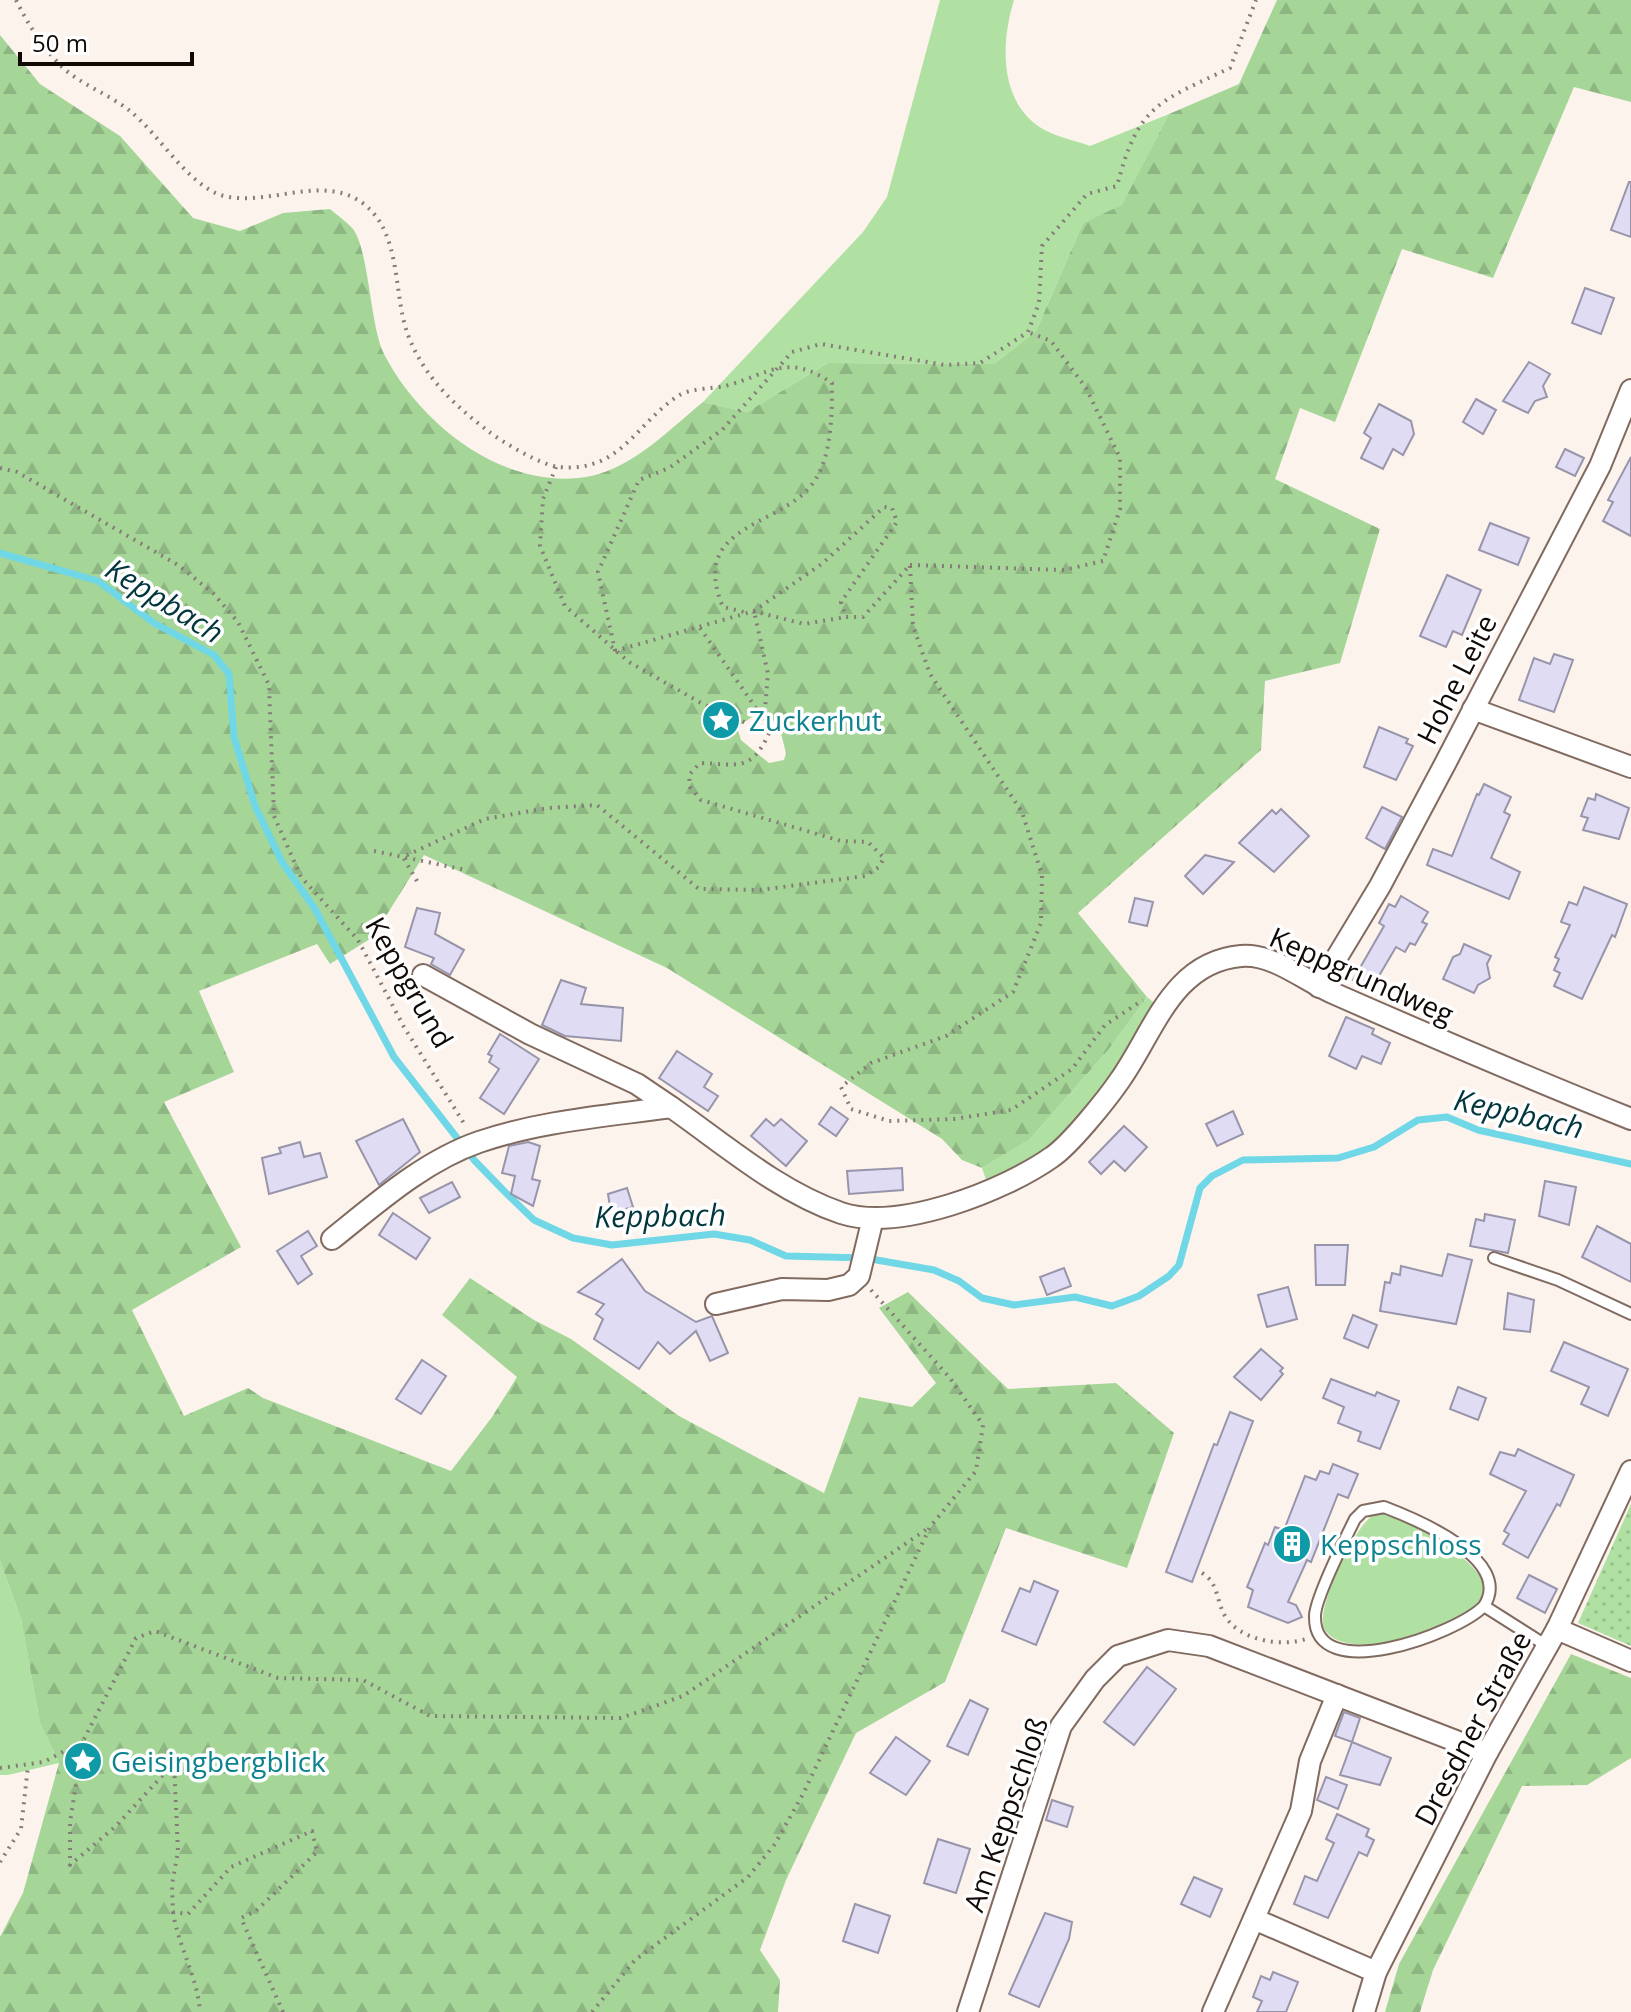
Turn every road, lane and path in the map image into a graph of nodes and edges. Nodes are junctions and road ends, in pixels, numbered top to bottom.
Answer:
1 (16, 0) edge
2 (1256, 0) edge
3 (1028, 332) junction
4 (778, 365) junction
5 (1631, 390) edge
6 (556, 467) junction
7 (0, 468) edge
8 (910, 565) junction
9 (754, 611) junction
10 (846, 617) junction
11 (700, 628) junction
12 (615, 651) junction
13 (1473, 709) junction
14 (764, 720) junction
15 (769, 733) junction
16 (1631, 767) edge
17 (374, 851) dead end
18 (403, 857) junction
19 (466, 870) dead end
20 (417, 881) dead end
21 (423, 975) dead end
22 (1319, 987) junction
23 (1153, 989) dead end
24 (671, 1107) junction
25 (1631, 1119) edge
26 (477, 1143) junction
27 (1055, 1156) joint
28 (871, 1227) junction
29 (332, 1239) dead end
30 (1494, 1258) dead end
31 (860, 1270) junction
32 (716, 1304) dead end
33 (1631, 1314) edge
34 (1631, 1471) edge
35 (930, 1527) junction
36 (1202, 1573) dead end
37 (1484, 1606) junction
38 (1320, 1633) junction
39 (1552, 1638) junction
40 (1631, 1661) edge
41 (1337, 1695) junction
42 (83, 1741) junction
43 (1487, 1753) junction
44 (28, 1766) junction
45 (0, 1768) edge
46 (0, 1862) edge
47 (173, 1912) junction
48 (1254, 1919) junction
49 (1376, 1972) junction
50 (200, 2012) edge
51 (283, 2012) edge
52 (592, 2012) edge
53 (968, 2012) edge
54 (1213, 2012) edge
55 (1364, 2012) edge

1 - 6 path
2 - 3 path
3 - 4 path
3 - 8 path
4 - 6 path
4 - 9 path
4 - 12 path
5 - 13 street, Hohe Leite
6 - 12 path
7 - 26 path, Keppgrund
8 - 10 path
8 - 23 path
9 - 10 path
9 - 10 path
9 - 11 path
9 - 14 path
11 - 12 path
11 - 14 path
12 - 15 path
13 - 16 street
13 - 22 street, Hohe Leite
14 - 15 path
15 - 18 path
17 - 18 path
18 - 19 path
18 - 20 path
21 - 24 street, Keppgrund
22 - 25 street, Keppgrundweg
22 - 27 street, Keppgrundweg
24 - 26 street
24 - 28 street, Keppgrund
26 - 29 street
27 - 28 street, Keppgrund
28 - 31 street
30 - 33 lane
31 - 32 street
31 - 35 path
34 - 39 street, Dresdner Straße
35 - 42 path
35 - 52 path
36 - 38 path
37 - 38 lane
37 - 38 lane
37 - 39 lane
39 - 40 street
39 - 43 street, Dresdner Straße
41 - 43 street, Am Keppschloß
41 - 48 street
41 - 53 street, Am Keppschloß
42 - 44 path
42 - 47 path
43 - 49 street, Dresdner Straße
44 - 45 path
44 - 46 path
47 - 50 path
47 - 51 path
48 - 49 street
48 - 54 street
49 - 55 street, Dresdner Straße

